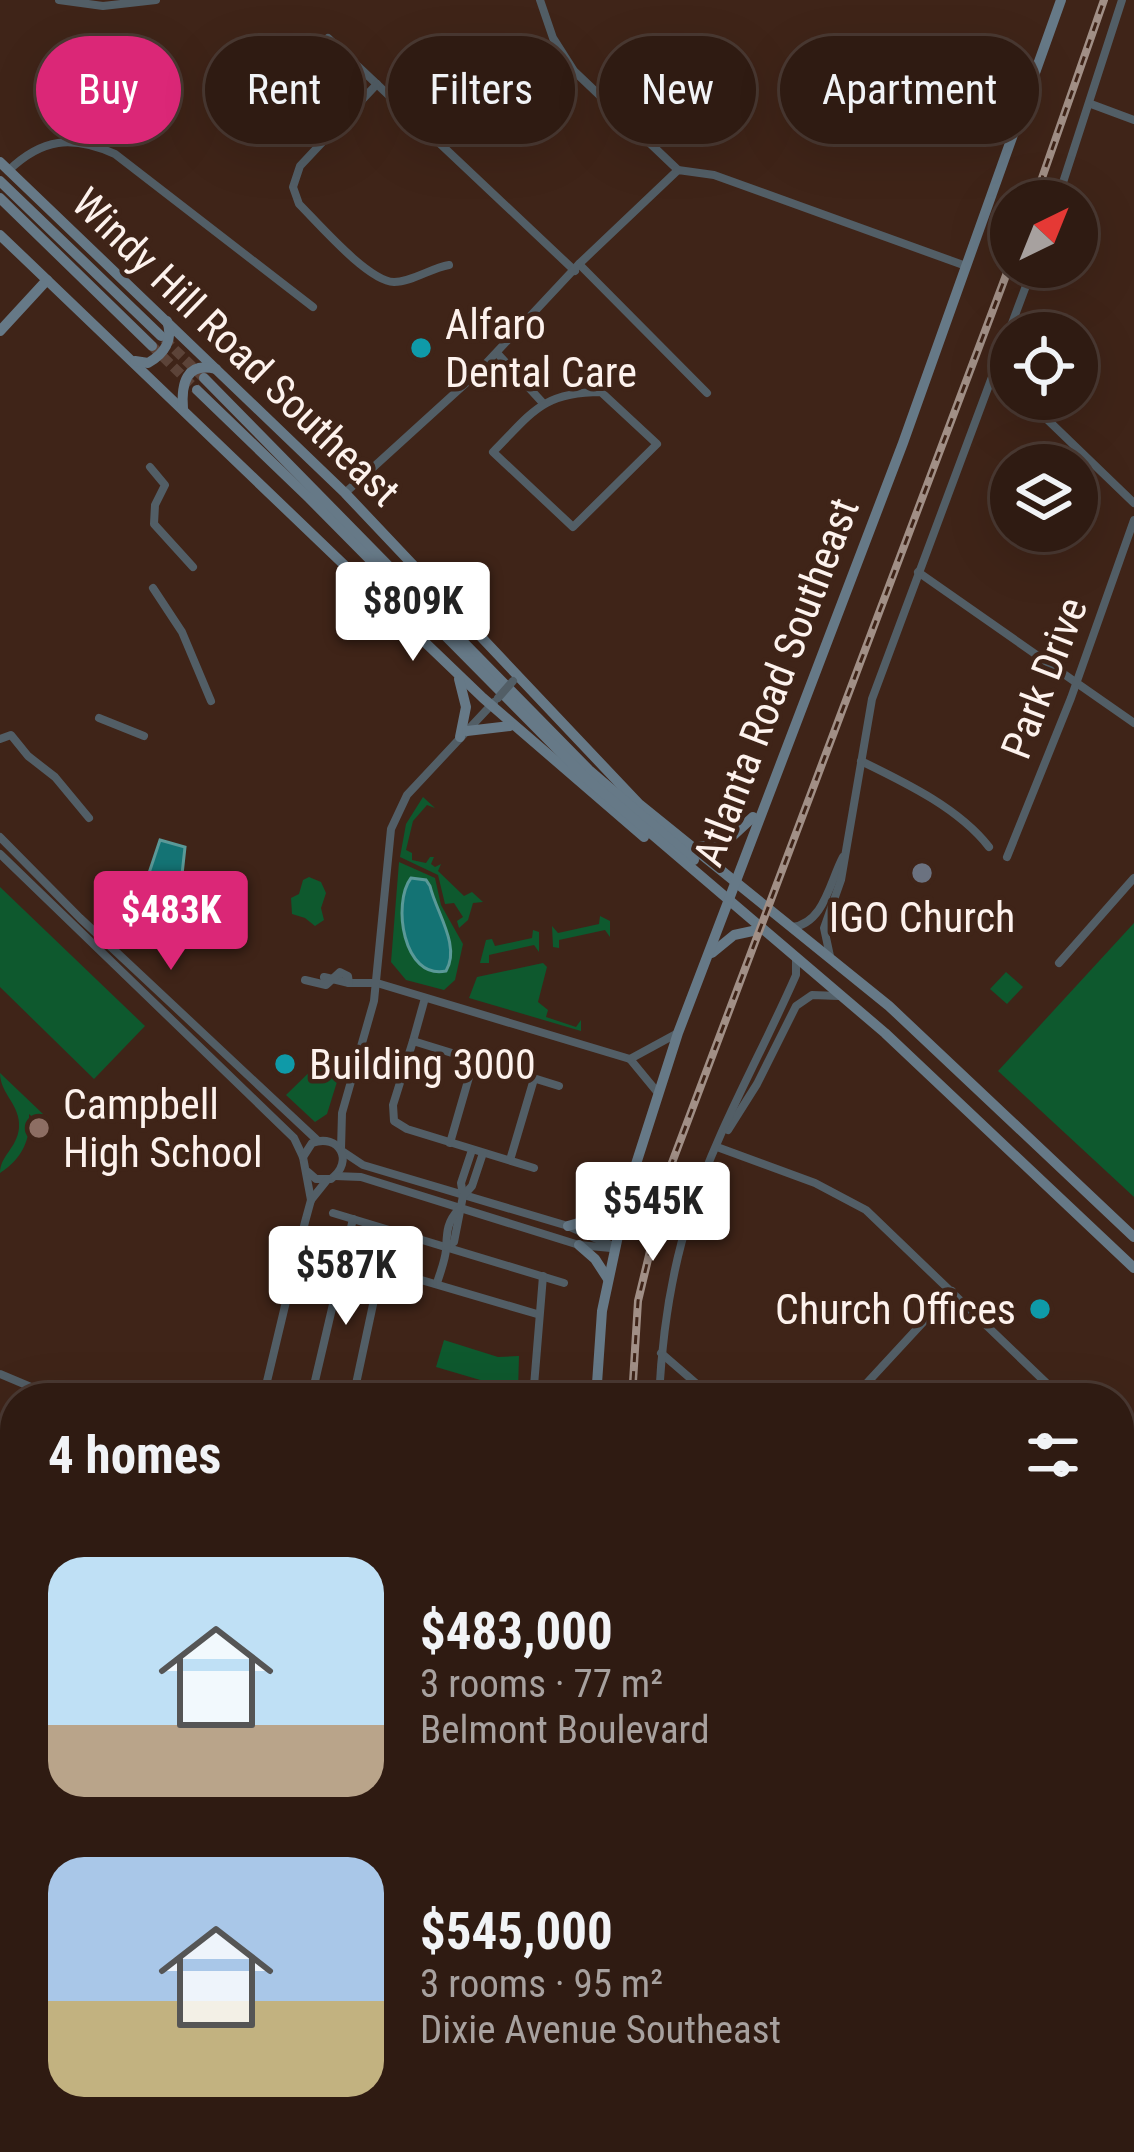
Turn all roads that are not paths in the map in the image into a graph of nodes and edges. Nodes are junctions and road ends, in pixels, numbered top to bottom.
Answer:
1 (59, 0) edge
2 (156, 0) edge
3 (540, 0) edge
4 (1061, 0) edge
5 (1122, 0) edge
6 (364, 72) edge
7 (377, 84) junction
8 (1090, 104) junction
9 (1134, 120) edge
10 (678, 170) junction
11 (3, 171) edge
12 (1064, 180) edge
13 (0, 198) edge
14 (0, 236) edge
15 (449, 265) dead end
16 (968, 266) junction
17 (577, 268) junction
18 (47, 280) junction
19 (313, 307) dead end
20 (167, 320) junction
21 (0, 331) edge
22 (496, 353) junction
23 (131, 361) junction
24 (220, 369) junction
25 (990, 383) edge
26 (707, 393) dead end
27 (542, 402) junction
28 (183, 409) junction
29 (1048, 420) edge
30 (150, 467) dead end
31 (345, 493) junction
32 (1134, 503) edge
33 (1134, 520) edge
34 (193, 566) dead end
35 (918, 572) junction
36 (153, 588) dead end
37 (454, 671) junction
38 (515, 680) junction
39 (1076, 682) junction
40 (211, 700) dead end
41 (494, 702) junction
42 (99, 718) dead end
43 (1134, 724) edge
44 (518, 730) junction
45 (464, 734) junction
46 (144, 736) dead end
47 (0, 739) edge
48 (861, 761) junction
49 (760, 810) junction
50 (89, 818) dead end
51 (0, 837) edge
52 (989, 847) dead end
53 (691, 848) junction
54 (847, 850) junction
55 (0, 854) edge
56 (1007, 857) dead end
57 (1134, 878) edge
58 (733, 883) junction
59 (727, 901) junction
60 (789, 927) junction
61 (762, 929) junction
62 (710, 955) junction
63 (796, 956) junction
64 (832, 960) junction
65 (1059, 963) dead end
66 (305, 980) dead end
67 (377, 983) junction
68 (844, 997) junction
69 (425, 998) junction
70 (677, 1033) junction
71 (413, 1041) junction
72 (630, 1059) junction
73 (474, 1060) junction
74 (534, 1078) junction
75 (559, 1086) dead end
76 (658, 1093) junction
77 (342, 1112) junction
78 (318, 1140) junction
79 (450, 1143) junction
80 (717, 1147) junction
81 (341, 1150) junction
82 (472, 1150) junction
83 (483, 1154) junction
84 (303, 1157) junction
85 (509, 1160) junction
86 (534, 1168) dead end
87 (307, 1172) junction
88 (331, 1178) junction
89 (628, 1189) junction
90 (463, 1196) junction
91 (311, 1200) junction
92 (460, 1208) junction
93 (333, 1213) dead end
94 (353, 1219) junction
95 (568, 1226) junction
96 (1134, 1237) edge
97 (579, 1245) junction
98 (447, 1247) junction
99 (615, 1247) junction
100 (343, 1257) junction
101 (381, 1267) junction
102 (1134, 1268) edge
103 (543, 1276) junction
104 (608, 1280) junction
105 (564, 1282) dead end
106 (436, 1283) junction
107 (952, 1291) junction
108 (537, 1314) junction
109 (661, 1353) junction
110 (267, 1383) edge
111 (314, 1383) edge
112 (356, 1383) edge
113 (534, 1383) edge
114 (598, 1383) edge
115 (660, 1383) edge
116 (695, 1383) edge
117 (867, 1383) edge
118 (1047, 1383) edge

1 - 2 street
3 - 10 street
4 - 16 main road, Atlanta Road Southeast
5 - 8 street
6 - 7 street
7 - 15 street
7 - 17 street
8 - 9 street
8 - 12 street
10 - 16 street
10 - 17 street
11 - 13 main road, Windy Hill Road Southeast
11 - 19 street
11 - 20 main road, Windy Hill Road Southeast
14 - 18 main road, Windy Hill Road Southeast
16 - 49 main road, Atlanta Road Southeast
17 - 22 street
17 - 26 street
18 - 21 main road
18 - 23 main road, Windy Hill Road Southeast
20 - 23 main road
20 - 24 main road, Windy Hill Road Southeast
22 - 27 street
22 - 31 street
23 - 28 main road, Windy Hill Road Southeast
24 - 28 main road
24 - 31 main road, Windy Hill Road Southeast
25 - 35 street
27 - 27 street
28 - 37 main road, Windy Hill Road Southeast
29 - 32 street
30 - 34 street
31 - 38 main road, Windy Hill Road Southeast
33 - 39 street, Park Drive
35 - 39 street
35 - 48 street
36 - 40 street
37 - 41 main road, Windy Hill Road Southeast
37 - 45 main road
38 - 41 street, bridge
38 - 53 main road, Windy Hill Road Southeast
39 - 43 street
39 - 56 street, Park Drive
41 - 44 main road, Windy Hill Road Southeast
41 - 45 street
42 - 46 street
44 - 45 main road
44 - 59 main road, Windy Hill Road Southeast
45 - 67 street
47 - 50 street
48 - 52 street
48 - 54 street
49 - 53 main road
49 - 58 main road, Atlanta Road Southeast
51 - 78 street
53 - 58 main road, Windy Hill Road Southeast
54 - 60 street
54 - 64 street
55 - 84 street
57 - 65 street
58 - 59 main road, Atlanta Road Southeast
58 - 59 main road, Windy Hill Road Southeast
58 - 60 main road, Windy Hill Road Southeast
59 - 61 main road, Windy Hill Road Southeast
59 - 62 main road, Atlanta Road Southeast
60 - 64 main road, Windy Hill Road Southeast
61 - 62 main road
61 - 63 main road, Windy Hill Road Southeast
62 - 70 main road, Atlanta Road Southeast
63 - 68 main road, Windy Hill Road Southeast
63 - 80 street
64 - 96 main road, Windy Hill Road Southeast
66 - 67 street
67 - 69 street
67 - 77 street
68 - 80 street
68 - 102 main road, Windy Hill Road Southeast
69 - 71 street
69 - 72 street
70 - 72 street
70 - 76 main road, Atlanta Road Southeast
71 - 73 street
71 - 79 street
72 - 76 street
73 - 74 street
73 - 79 street
74 - 75 street
74 - 85 street
76 - 89 main road, Atlanta Road Southeast
77 - 78 street
77 - 81 street
78 - 81 street
78 - 84 street
79 - 82 street
80 - 107 street
80 - 109 street
81 - 88 street
81 - 90 street
82 - 83 street
82 - 90 street
83 - 85 street
83 - 90 street
84 - 87 street
85 - 86 street
87 - 88 street
87 - 91 street
88 - 91 street
88 - 92 street
89 - 95 main road
89 - 99 main road, Atlanta Road Southeast
90 - 92 street
90 - 95 street
91 - 110 street
92 - 97 street
92 - 98 street
93 - 94 street
94 - 98 street
94 - 100 street
95 - 99 street
97 - 99 street
97 - 104 main road
98 - 103 street
98 - 106 street
99 - 104 main road, Atlanta Road Southeast
100 - 101 street
100 - 111 street
101 - 106 street
101 - 112 street
103 - 105 street
103 - 108 street
104 - 114 main road, Atlanta Road Southeast
106 - 108 street
107 - 117 street
107 - 118 street
108 - 113 street
109 - 115 street
109 - 116 street

